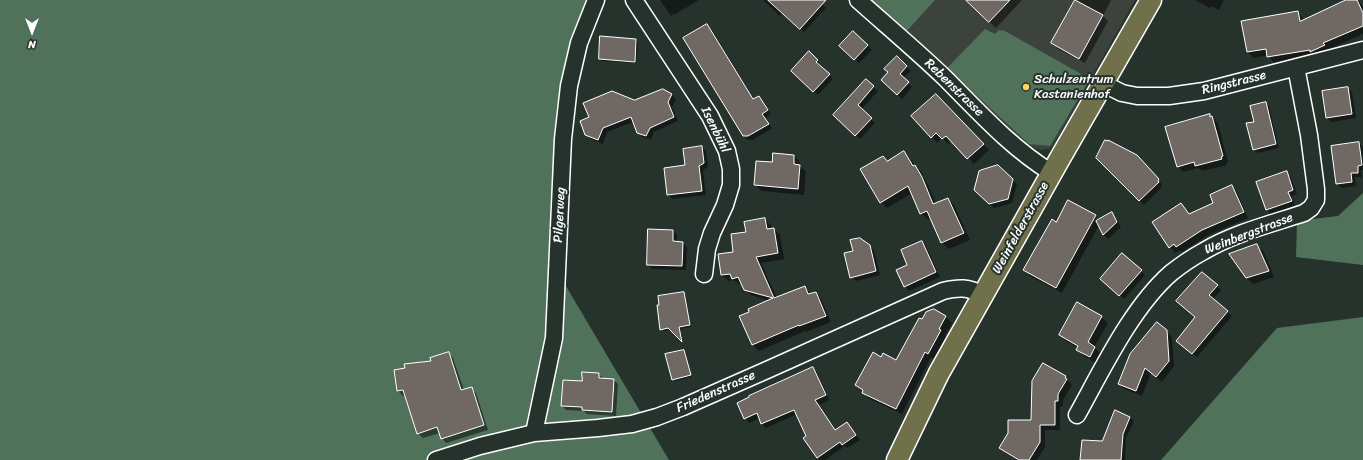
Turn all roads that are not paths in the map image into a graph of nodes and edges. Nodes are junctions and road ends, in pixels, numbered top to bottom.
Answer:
1 (596, 0) edge
2 (634, 0) edge
3 (858, 0) edge
4 (1151, 0) edge
5 (1363, 50) edge
6 (1296, 67) junction
7 (1104, 84) junction
8 (1052, 173) junction
9 (704, 274) dead end
10 (983, 295) junction
11 (1077, 415) dead end
12 (534, 433) junction
13 (436, 460) edge
14 (897, 460) edge

1 - 12 street, Pilgerweg
2 - 9 street, Isenbühl
3 - 8 street, Rebenstrasse
4 - 7 main road, Weinfelderstrasse
5 - 6 street, Ringstrasse
6 - 7 street, Ringstrasse
6 - 11 street, Weinbergstrasse
7 - 8 main road, Weinfelderstrasse
8 - 10 main road, Weinfelderstrasse
10 - 12 street, Friedenstrasse
10 - 14 main road, Weinfelderstrasse
12 - 13 street, Friedenstrasse

